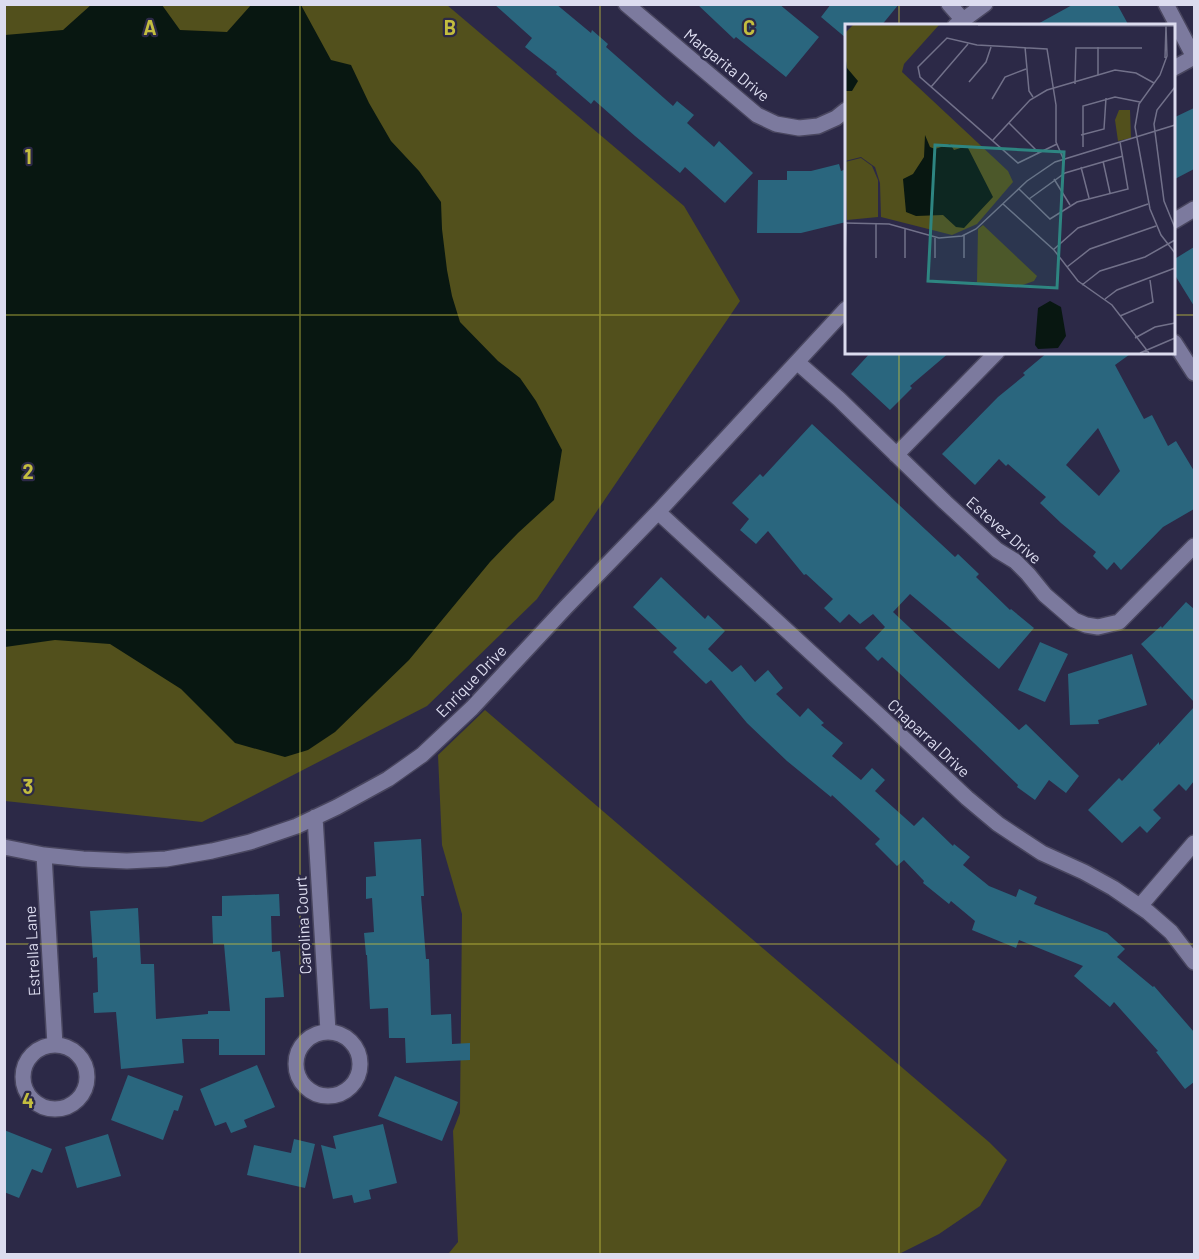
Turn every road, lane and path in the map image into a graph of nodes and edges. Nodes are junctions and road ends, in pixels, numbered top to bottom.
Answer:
1 (626, 4) edge
2 (949, 4) edge
3 (985, 4) edge
4 (1166, 4) edge
5 (959, 23) edge
6 (1194, 57) edge
7 (1175, 67) edge
8 (845, 111) edge
9 (1194, 209) edge
10 (1175, 220) edge
11 (845, 310) edge
12 (1175, 345) edge
13 (995, 354) edge
14 (797, 362) junction
15 (1194, 373) edge
16 (896, 454) junction
17 (658, 512) junction
18 (1194, 546) edge
19 (315, 817) junction
20 (1194, 843) edge
21 (4, 847) edge
22 (44, 855) junction
23 (1140, 906) junction
24 (1194, 962) edge
25 (328, 1031) junction
26 (56, 1045) junction

1 - 8 street, Margarita Drive
2 - 5 street
3 - 5 street
4 - 6 street
6 - 7 street
9 - 10 street
11 - 14 street, Enrique Drive
12 - 15 street
13 - 16 street
14 - 16 street, Estevez Drive
14 - 17 street, Enrique Drive
16 - 18 street, Estevez Drive
17 - 19 street, Enrique Drive
17 - 23 street, Chaparral Drive
19 - 22 street, Enrique Drive
19 - 25 street, Carolina Court
20 - 23 street
21 - 22 street, Enrique Drive
22 - 26 street, Estrella Lane
23 - 24 street, Chaparral Drive
25 - 25 street
26 - 26 street

